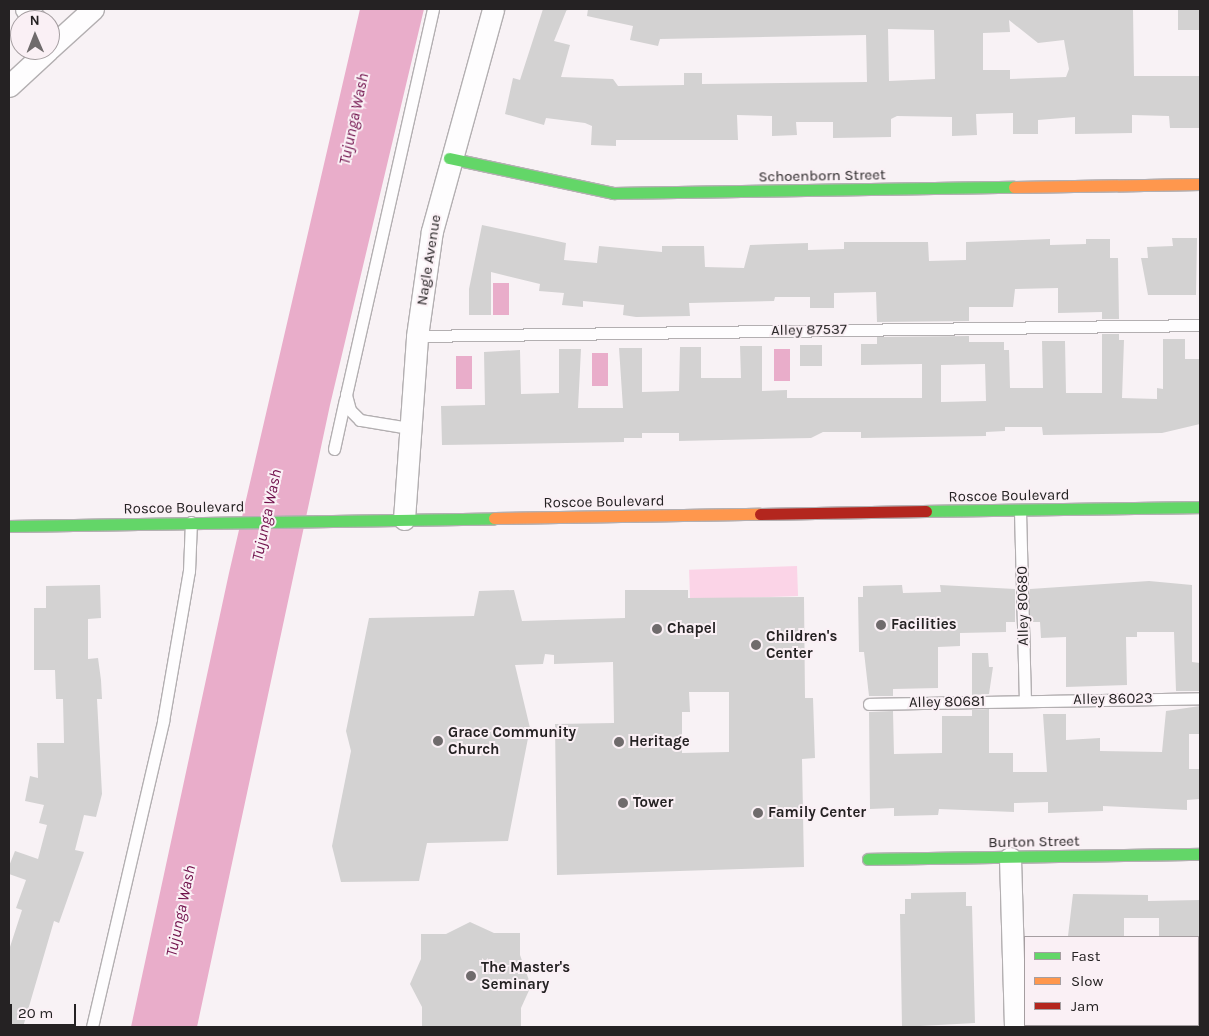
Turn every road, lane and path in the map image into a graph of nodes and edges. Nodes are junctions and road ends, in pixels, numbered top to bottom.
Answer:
1 (93, 9) edge
2 (433, 9) edge
3 (493, 9) edge
4 (60, 36) edge
5 (35, 60) edge
6 (9, 86) edge
7 (449, 158) junction
8 (1200, 184) edge
9 (1200, 325) edge
10 (417, 336) junction
11 (346, 395) junction
12 (409, 428) junction
13 (334, 449) dead end
14 (1200, 507) edge
15 (1020, 511) junction
16 (404, 519) junction
17 (191, 522) junction
18 (9, 526) edge
19 (1200, 698) edge
20 (1025, 701) junction
21 (869, 704) dead end
22 (1200, 854) edge
23 (1010, 858) junction
24 (868, 859) dead end
25 (92, 1027) edge
26 (1015, 1027) edge

1 - 4 street
2 - 11 lane
3 - 7 street, Nagle Avenue
5 - 6 street
7 - 8 main road, Schoenborn Street
7 - 10 street, Nagle Avenue
9 - 10 lane, Alley 87537
10 - 12 street, Nagle Avenue
11 - 12 lane
11 - 13 lane
12 - 16 street, Nagle Avenue
14 - 15 main road, Roscoe Boulevard
15 - 16 main road, Roscoe Boulevard
15 - 20 lane, Alley 80680
16 - 17 main road, Roscoe Boulevard
17 - 18 main road, Roscoe Boulevard
17 - 25 lane
19 - 20 lane, Alley 86023
20 - 21 lane, Alley 80681
22 - 23 main road, Burton Street
23 - 24 main road, Burton Street
23 - 26 street

